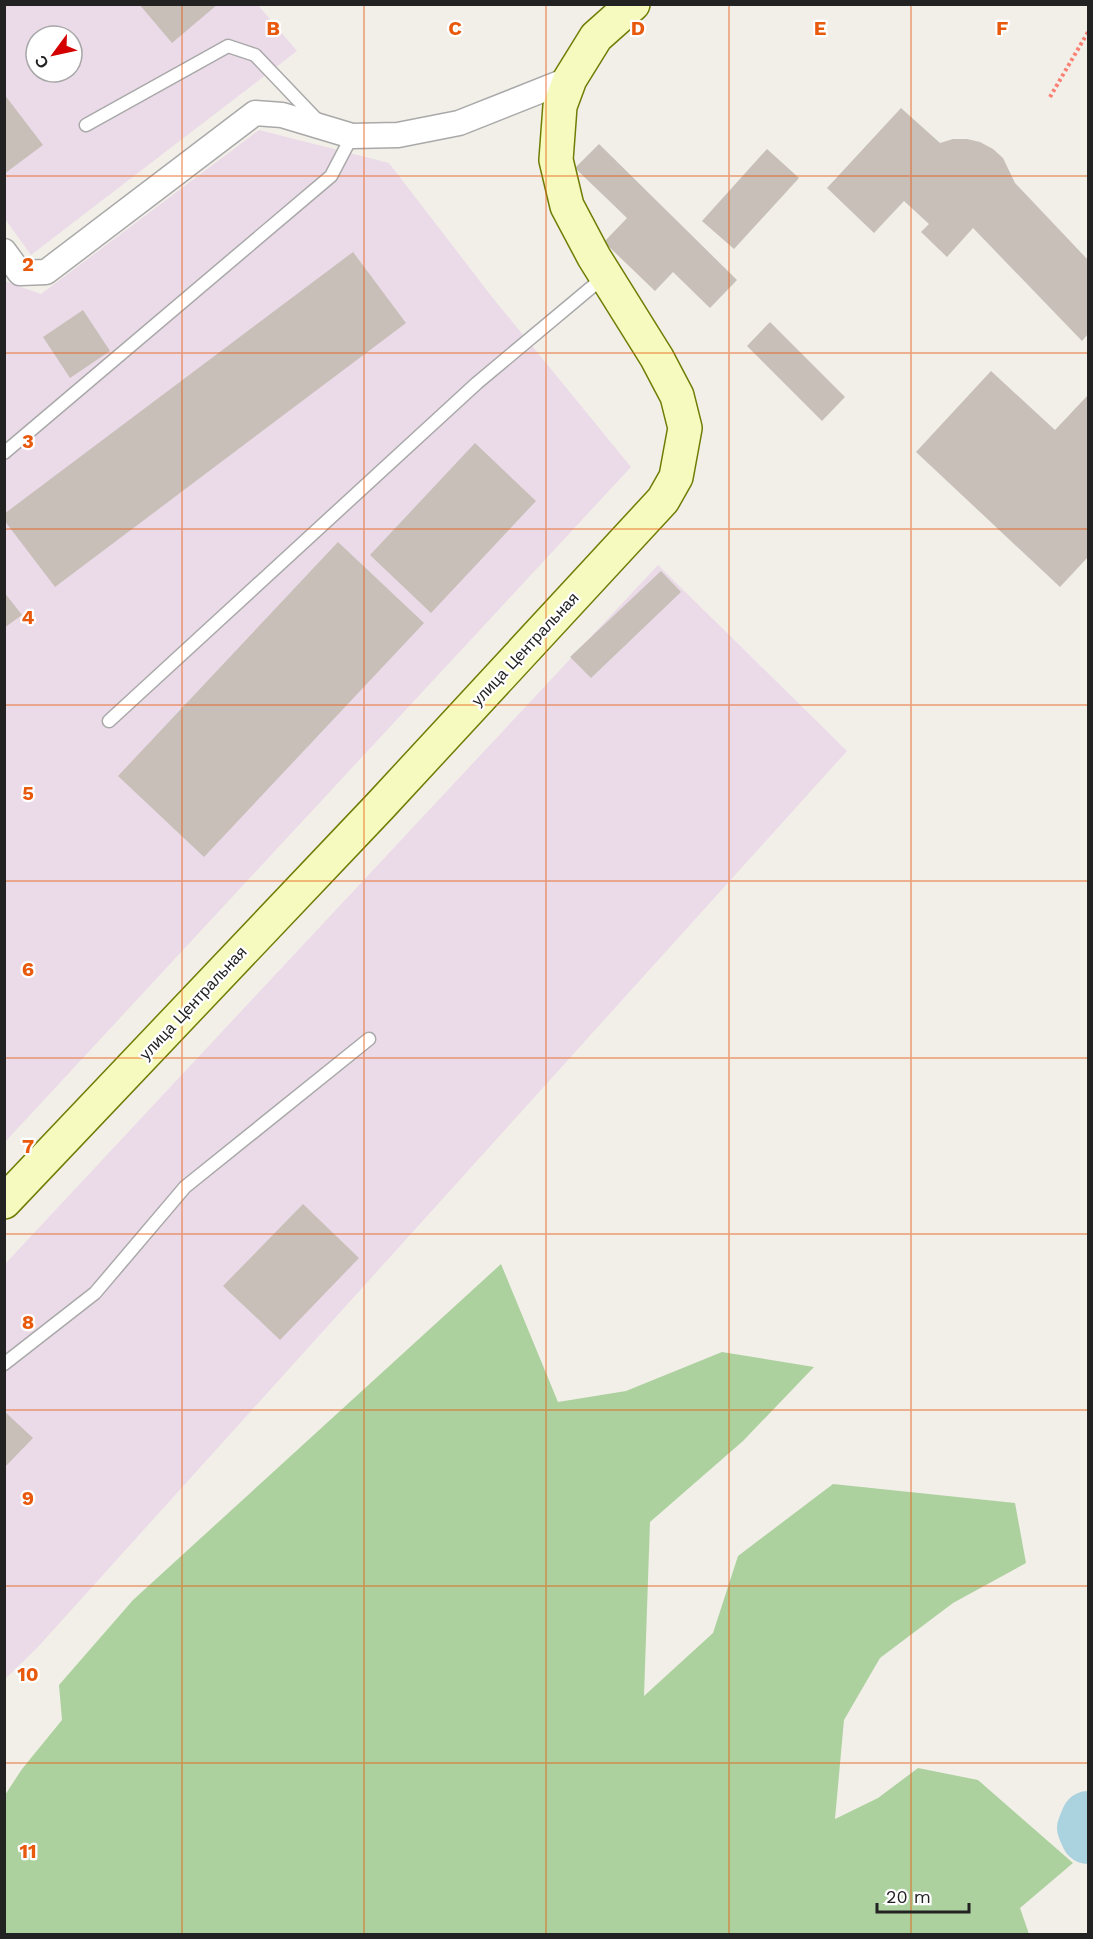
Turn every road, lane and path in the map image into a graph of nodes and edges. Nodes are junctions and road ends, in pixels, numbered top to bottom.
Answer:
1 (633, 4) edge
2 (1089, 32) edge
3 (570, 79) junction
4 (1050, 97) dead end
5 (86, 125) dead end
6 (324, 127) junction
7 (352, 136) junction
8 (4, 251) edge
9 (606, 276) junction
10 (4, 453) edge
11 (109, 721) dead end
12 (369, 1039) dead end
13 (4, 1202) edge
14 (4, 1364) edge

1 - 3 main road, улица Центральная
2 - 4 path
3 - 7 street
3 - 9 main road, улица Центральная
5 - 6 lane
6 - 7 street
6 - 8 street
7 - 10 lane
9 - 11 lane
9 - 13 main road, улица Центральная
12 - 14 lane

